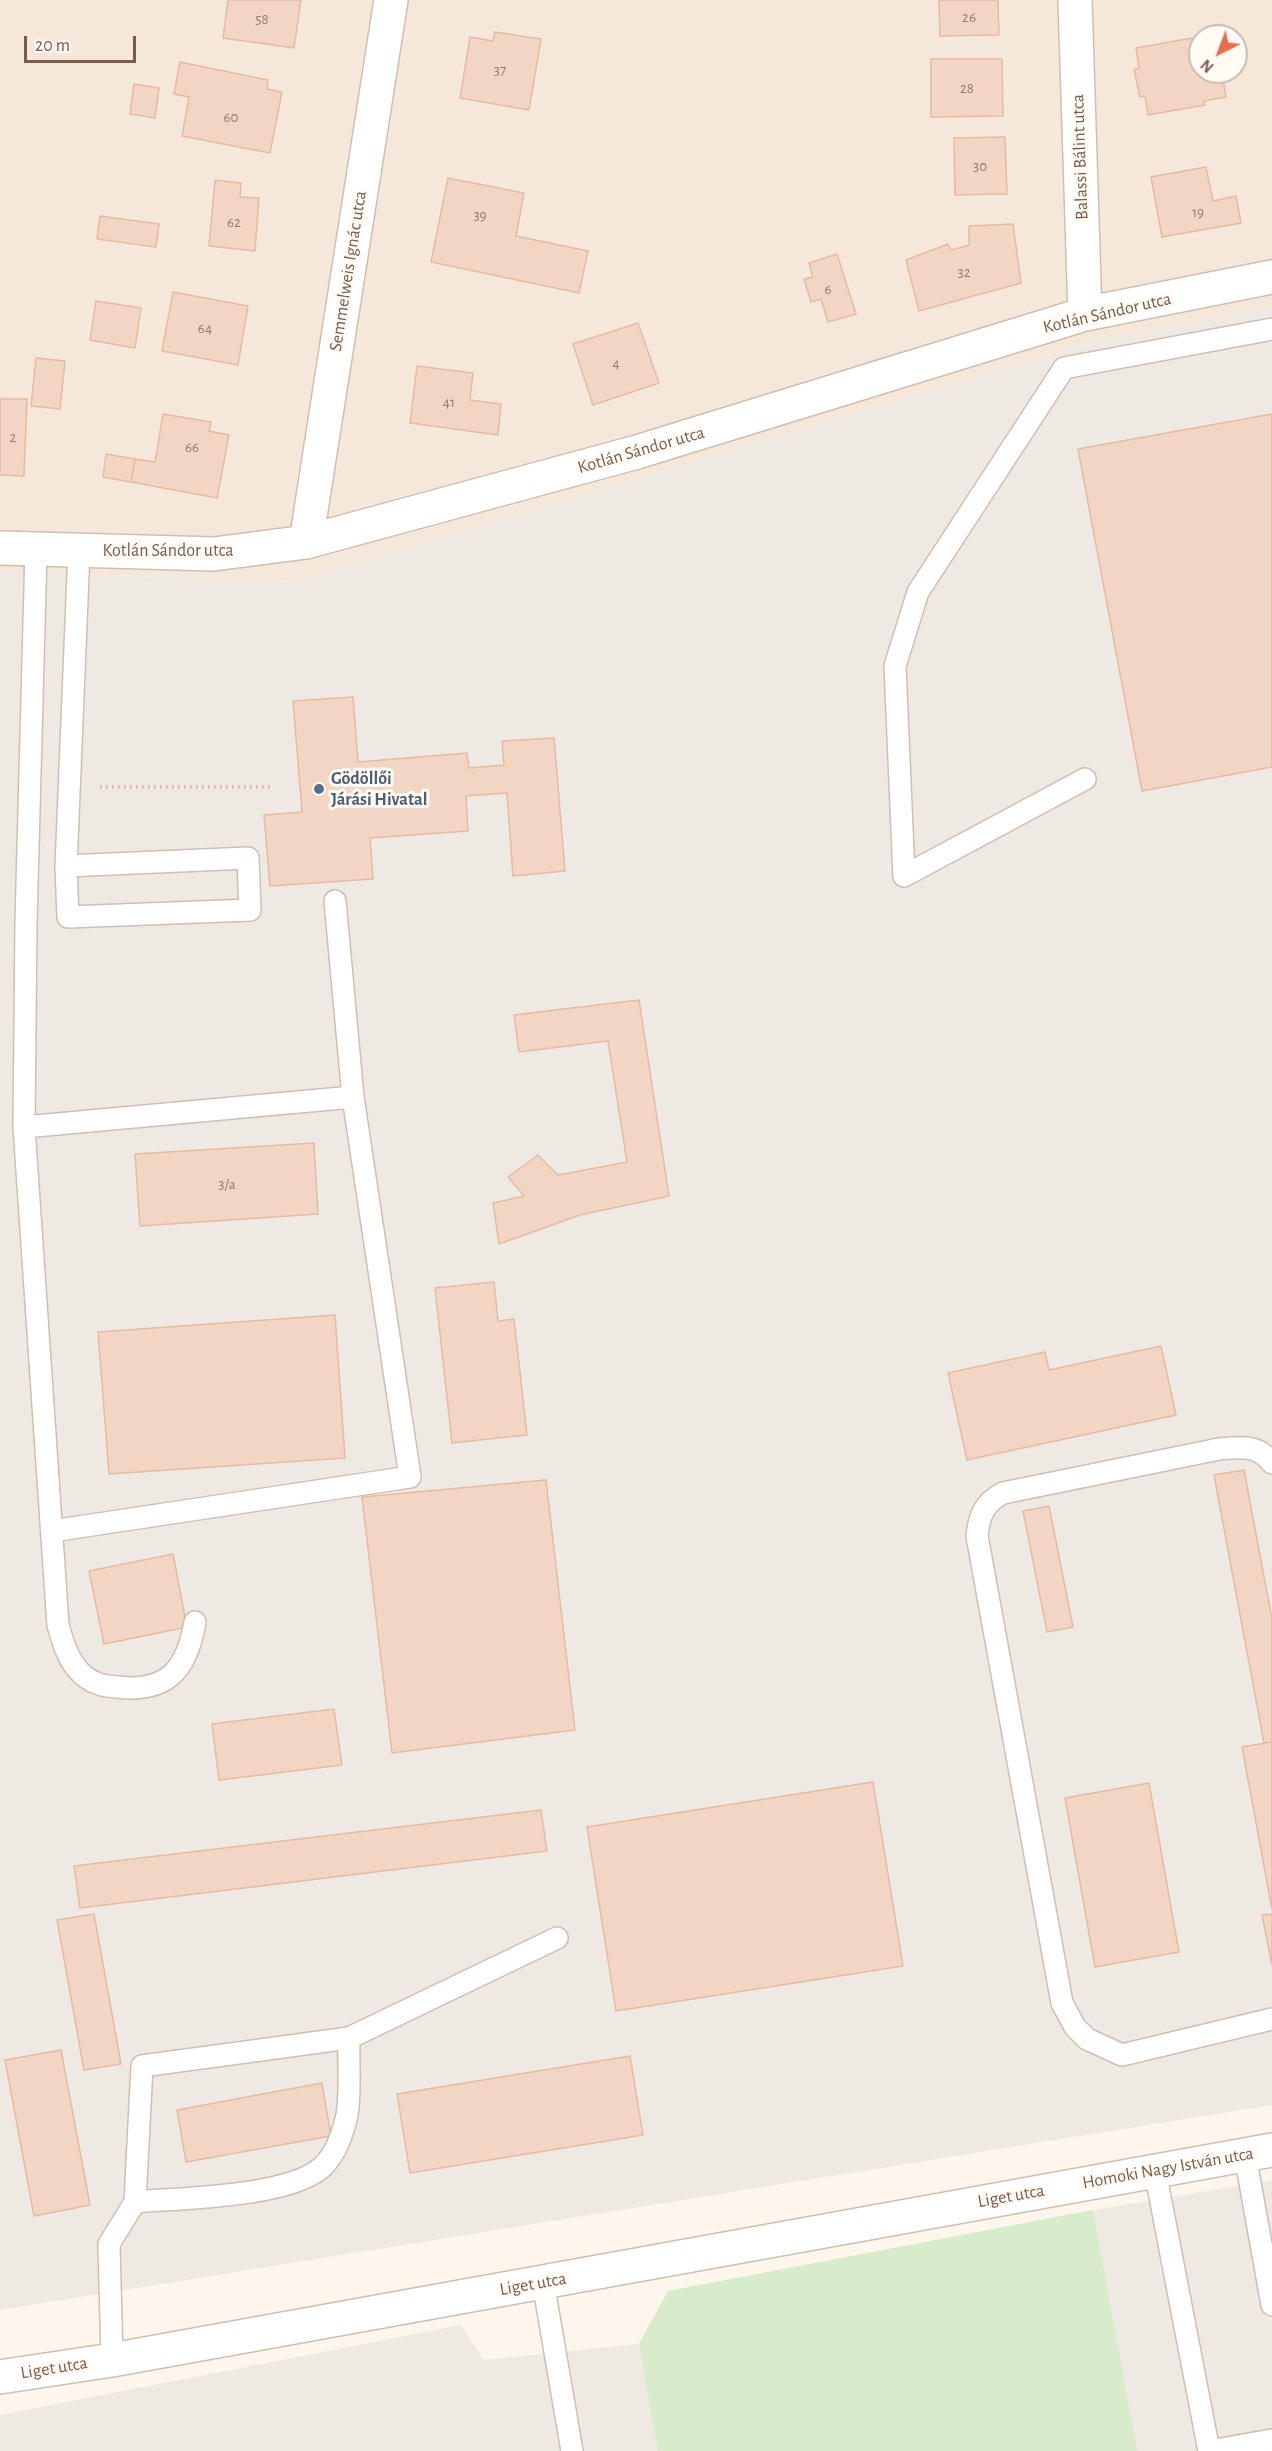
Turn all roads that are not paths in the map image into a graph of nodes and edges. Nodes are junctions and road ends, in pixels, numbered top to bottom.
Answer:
1 (391, 0) edge
2 (1075, 0) edge
3 (1272, 277) edge
4 (1085, 314) junction
5 (1272, 329) edge
6 (306, 542) junction
7 (0, 548) edge
8 (36, 550) junction
9 (80, 551) junction
10 (1085, 779) dead end
11 (66, 866) junction
12 (335, 902) dead end
13 (353, 1097) junction
14 (24, 1127) junction
15 (1272, 1463) edge
16 (52, 1531) junction
17 (195, 1622) dead end
18 (557, 1938) dead end
19 (1272, 2019) edge
20 (349, 2038) junction
21 (1258, 2152) edge
22 (1155, 2170) junction
23 (1065, 2187) joint
24 (135, 2202) junction
25 (543, 2282) junction
26 (1272, 2305) edge
27 (112, 2360) junction
28 (0, 2377) edge
29 (1272, 2440) edge
30 (572, 2451) edge

1 - 6 street, Semmelweis Ignác utca
2 - 4 street, Balassi Bálint utca
3 - 4 street, Kotlán Sándor utca
4 - 6 street, Kotlán Sándor utca
5 - 10 lane
6 - 9 street, Kotlán Sándor utca
7 - 8 street, Kotlán Sándor utca
8 - 9 street, Kotlán Sándor utca
8 - 14 lane
9 - 11 lane
11 - 11 lane
12 - 13 lane
13 - 14 lane
13 - 16 lane
14 - 16 lane
15 - 19 lane
16 - 17 lane
18 - 20 lane
20 - 24 lane
20 - 24 lane
21 - 22 street, Homoki Nagy István utca
21 - 26 lane
22 - 23 street, Homoki Nagy István utca
22 - 29 lane
23 - 25 street, Liget utca
24 - 27 lane
25 - 27 street, Liget utca
25 - 30 lane
27 - 28 street, Liget utca

